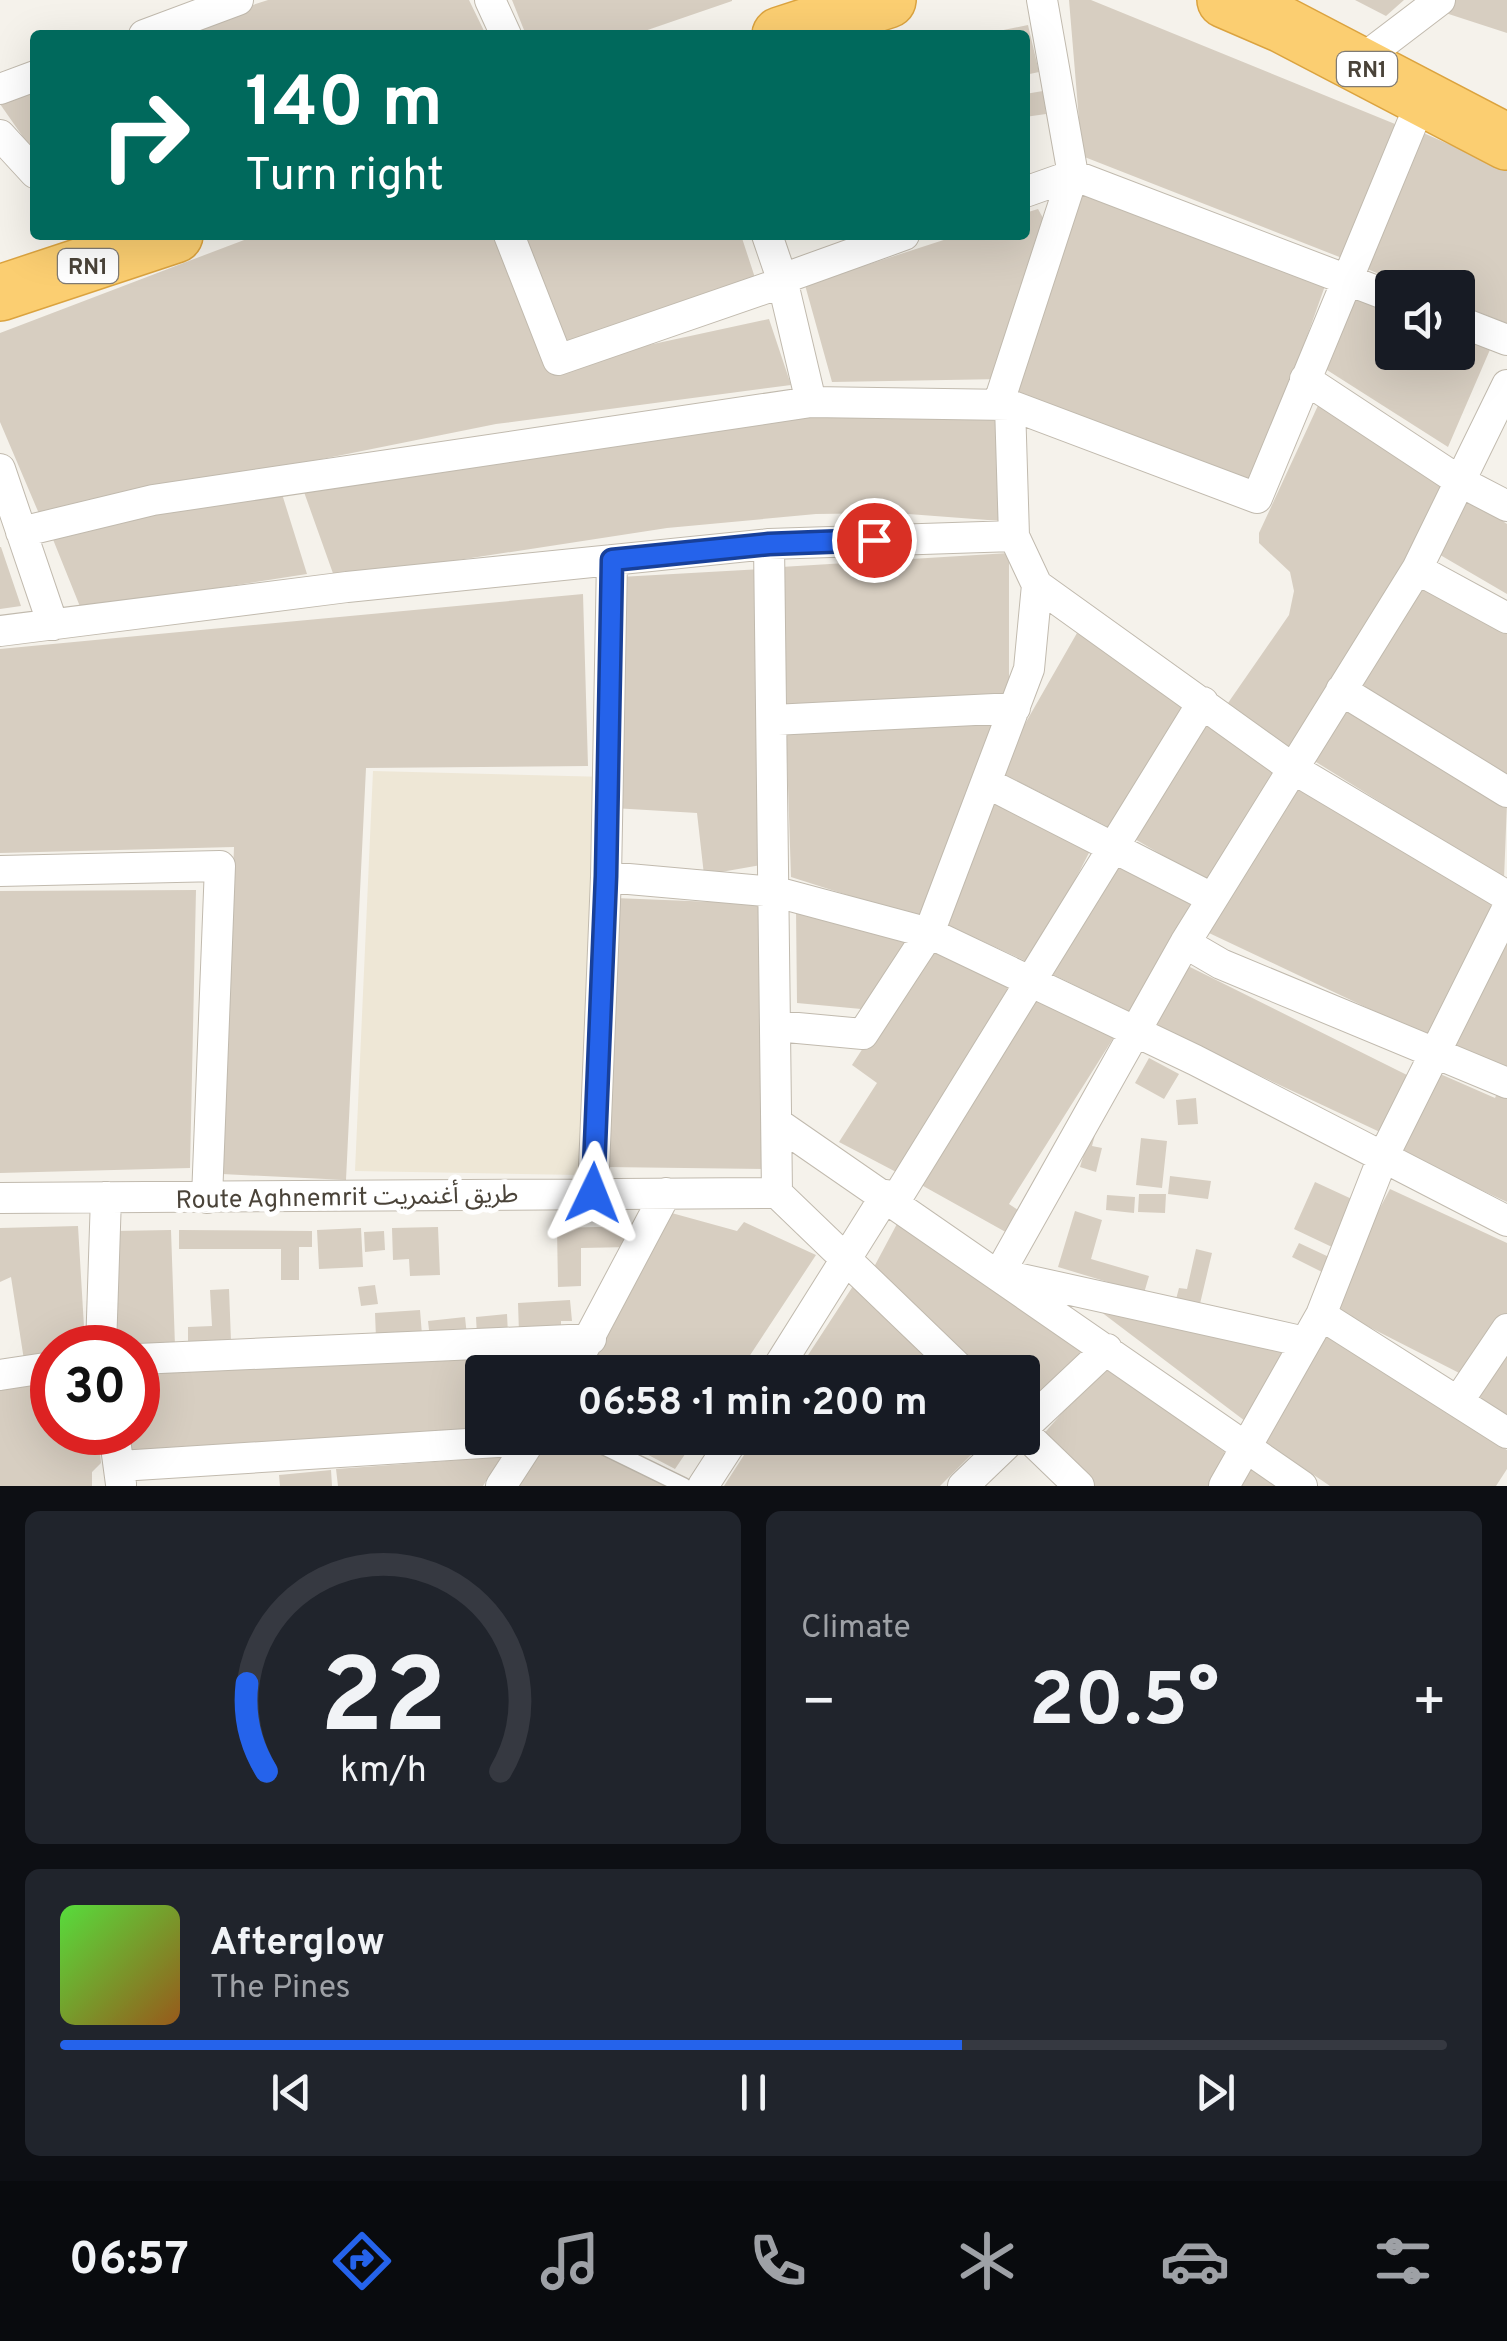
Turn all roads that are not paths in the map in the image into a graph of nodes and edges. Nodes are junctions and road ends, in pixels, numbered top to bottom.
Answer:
1 (238, 0) edge
2 (490, 0) edge
3 (888, 0) edge
4 (1042, 0) edge
5 (1225, 0) edge
6 (1440, 0) edge
7 (173, 19) edge
8 (504, 30) edge
9 (795, 30) edge
10 (1356, 64) junction
11 (30, 78) edge
12 (0, 89) edge
13 (1422, 97) junction
14 (0, 136) edge
15 (1507, 142) edge
16 (30, 168) edge
17 (1073, 175) junction
18 (1030, 190) edge
19 (145, 240) edge
20 (511, 240) edge
21 (769, 240) edge
22 (891, 240) edge
23 (85, 250) edge
24 (1345, 278) junction
25 (783, 280) junction
26 (1375, 290) edge
27 (0, 293) edge
28 (1475, 328) edge
29 (1507, 340) edge
30 (1305, 378) junction
31 (1507, 385) edge
32 (811, 402) junction
33 (1004, 405) junction
34 (0, 469) edge
35 (1460, 482) junction
36 (1507, 506) edge
37 (21, 532) junction
38 (1014, 536) junction
39 (769, 544) junction
40 (612, 560) junction
41 (1417, 569) junction
42 (1037, 585) junction
43 (1507, 618) edge
44 (53, 625) junction
45 (0, 631) edge
46 (1341, 690) junction
47 (1203, 702) junction
48 (1015, 708) junction
49 (773, 720) junction
50 (1292, 768) junction
51 (987, 784) junction
52 (1507, 792) edge
53 (1114, 849) junction
54 (0, 871) edge
55 (606, 876) junction
56 (776, 892) junction
57 (1507, 896) edge
58 (1212, 898) junction
59 (1507, 908) edge
60 (929, 934) junction
61 (1185, 943) junction
62 (1031, 982) junction
63 (776, 1026) junction
64 (1133, 1030) junction
65 (1434, 1053) junction
66 (1507, 1083) edge
67 (777, 1123) junction
68 (810, 1145) junction
69 (1383, 1157) junction
70 (593, 1193) junction
71 (666, 1193) junction
72 (777, 1193) junction
73 (106, 1196) junction
74 (0, 1198) edge
75 (208, 1198) junction
76 (891, 1198) junction
77 (1507, 1221) edge
78 (847, 1259) junction
79 (1000, 1274) junction
80 (1320, 1315) junction
81 (102, 1325) edge
82 (1507, 1329) edge
83 (591, 1339) junction
84 (1305, 1342) junction
85 (1107, 1349) junction
86 (581, 1355) edge
87 (786, 1355) edge
88 (945, 1355) edge
89 (160, 1358) edge
90 (30, 1370) edge
91 (0, 1375) edge
92 (1458, 1400) junction
93 (1040, 1413) edge
94 (1507, 1433) edge
95 (465, 1445) edge
96 (1247, 1447) junction
97 (1040, 1448) edge
98 (521, 1455) edge
99 (621, 1455) edge
100 (723, 1455) edge
101 (995, 1455) edge
102 (121, 1476) edge
103 (501, 1486) edge
104 (684, 1486) edge
105 (703, 1486) edge
106 (963, 1486) edge
107 (1079, 1486) edge
108 (1224, 1486) edge
109 (1302, 1486) edge

1 - 7 street
2 - 8 street
3 - 9 highway
4 - 17 street
5 - 10 highway, RN1
6 - 10 street
10 - 13 highway, RN1
11 - 12 street
13 - 15 highway, RN1
13 - 24 street
14 - 16 street
17 - 18 street
17 - 24 street
17 - 33 street
19 - 23 highway, RN1
20 - 25 street
21 - 25 street
22 - 25 street
23 - 27 highway, RN1
24 - 26 street
24 - 30 street
25 - 32 street
28 - 29 street
30 - 33 street
30 - 35 street
31 - 35 street
32 - 33 street
32 - 37 street
33 - 38 street
34 - 37 street
35 - 36 street
35 - 41 street
37 - 44 street
38 - 39 street
38 - 42 street
39 - 40 street
39 - 49 street
40 - 44 street
40 - 55 street
41 - 43 street
41 - 46 street
42 - 47 street
42 - 48 street
44 - 45 street
46 - 50 street
46 - 52 street
47 - 50 street
47 - 53 street
48 - 49 street
48 - 51 street
49 - 56 street
50 - 57 street
50 - 58 street
51 - 53 street
51 - 60 street
53 - 58 street
53 - 62 street
54 - 75 street
55 - 56 street
55 - 70 street
56 - 60 street
56 - 63 street
58 - 61 street
59 - 65 street
60 - 62 street
60 - 63 street
61 - 64 street
61 - 65 street
62 - 64 street
62 - 76 street
63 - 67 street
64 - 69 street
64 - 79 street
65 - 66 street
65 - 69 street
67 - 68 street
67 - 72 street
68 - 72 street
68 - 76 street
69 - 77 street
69 - 80 street
70 - 71 street, Route Aghnemrit طريق أغنمريت
70 - 75 street, Route Aghnemrit طريق أغنمريت
71 - 72 street, Route Aghnemrit طريق أغنمريت
71 - 83 street
72 - 78 street
73 - 74 street, Route Aghnemrit طريق أغنمريت
73 - 75 street, Route Aghnemrit طريق أغنمريت
73 - 81 street
76 - 78 street
76 - 79 street
78 - 87 street
78 - 88 street
79 - 84 street
79 - 85 street
80 - 84 street
80 - 92 street
82 - 92 street
83 - 86 street
83 - 89 street
84 - 96 street
85 - 93 street
85 - 96 street
90 - 91 street
92 - 94 street
95 - 102 street
96 - 108 street
96 - 109 street
97 - 107 street
98 - 103 street
99 - 104 lane
100 - 105 street
101 - 106 street

